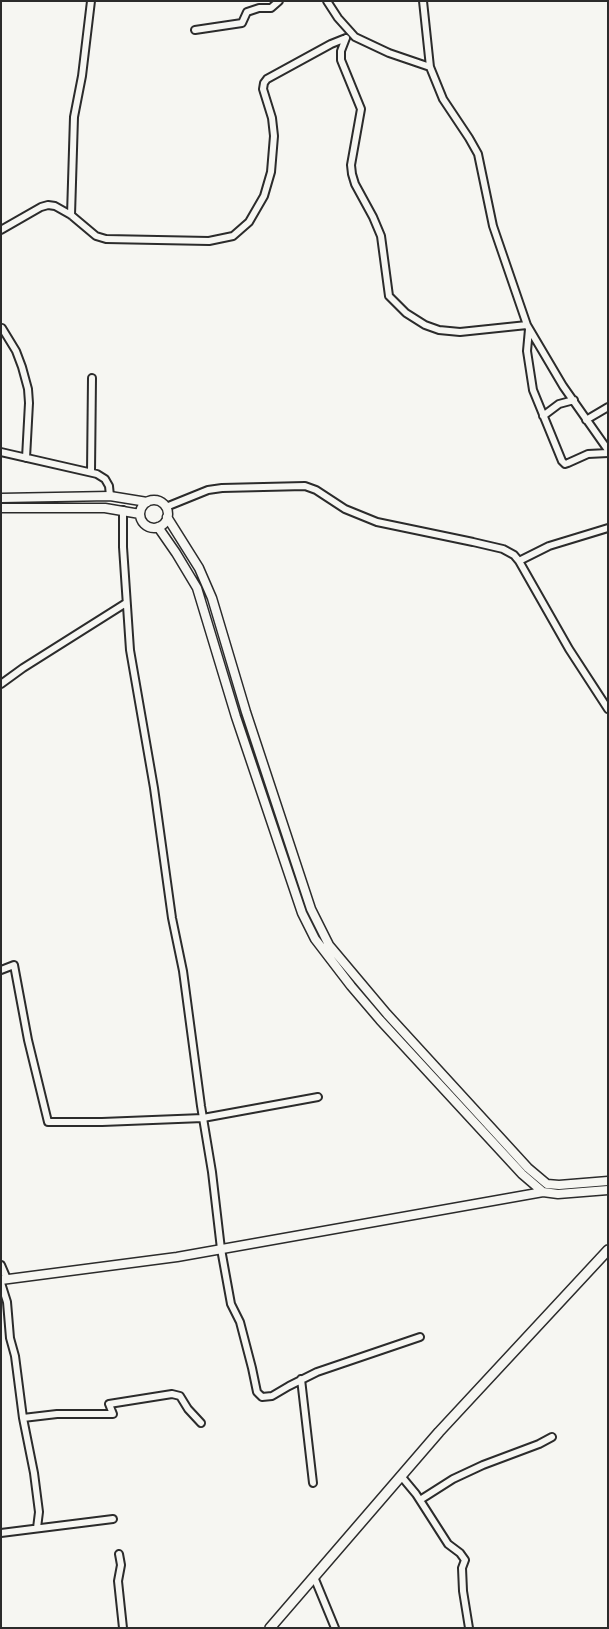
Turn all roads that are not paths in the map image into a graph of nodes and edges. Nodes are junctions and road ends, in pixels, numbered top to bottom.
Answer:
1 (91, 1) edge
2 (279, 1) edge
3 (327, 1) edge
4 (423, 1) edge
5 (195, 30) dead end
6 (355, 37) junction
7 (346, 38) junction
8 (430, 67) junction
9 (71, 215) junction
10 (1, 230) edge
11 (528, 327) junction
12 (2, 328) edge
13 (92, 378) dead end
14 (574, 400) junction
15 (608, 406) edge
16 (543, 416) junction
17 (586, 420) junction
18 (608, 451) edge
19 (1, 452) edge
20 (26, 458) junction
21 (91, 472) junction
22 (110, 496) junction
23 (1, 498) edge
24 (147, 502) junction
25 (166, 507) junction
26 (1, 508) edge
27 (123, 510) junction
28 (140, 514) junction
29 (168, 517) junction
30 (158, 527) junction
31 (608, 528) edge
32 (519, 561) junction
33 (126, 603) junction
34 (1, 684) edge
35 (608, 709) edge
36 (1, 970) edge
37 (318, 1097) dead end
38 (203, 1118) junction
39 (608, 1181) edge
40 (608, 1190) edge
41 (543, 1192) junction
42 (221, 1249) junction
43 (608, 1250) edge
44 (1, 1265) edge
45 (3, 1281) edge
46 (420, 1336) dead end
47 (301, 1379) junction
48 (23, 1418) junction
49 (201, 1423) dead end
50 (552, 1436) dead end
51 (401, 1476) junction
52 (313, 1483) dead end
53 (420, 1500) junction
54 (113, 1519) dead end
55 (37, 1528) junction
56 (1, 1533) edge
57 (119, 1554) dead end
58 (314, 1577) junction
59 (123, 1628) edge
60 (270, 1628) edge
61 (335, 1628) edge
62 (470, 1628) edge

1 - 9 street
2 - 5 street
3 - 6 street
4 - 8 street
6 - 7 street
6 - 8 street
7 - 9 street
7 - 11 street
8 - 11 street
9 - 10 street
11 - 14 street
11 - 16 street
12 - 20 street
13 - 21 street
14 - 16 street
14 - 17 street
15 - 17 street
16 - 18 street
17 - 18 street
19 - 20 street
20 - 21 street
21 - 22 street
22 - 23 street
22 - 24 street
24 - 25 street
24 - 28 street
25 - 29 street
25 - 32 street
26 - 27 street
27 - 28 street
27 - 33 street
28 - 30 street
29 - 30 street
29 - 39 street
30 - 41 street
31 - 32 street
32 - 35 street
33 - 34 street
33 - 38 street
36 - 38 street
37 - 38 street
38 - 42 street
40 - 41 street
41 - 42 street
42 - 45 street
42 - 47 street
43 - 51 main road
44 - 45 street
45 - 48 street
46 - 47 street
47 - 52 street
48 - 49 street
48 - 55 street
50 - 53 street
51 - 53 street
51 - 58 main road
53 - 62 street
54 - 55 street
55 - 56 street
57 - 59 street
58 - 60 main road
58 - 61 street

